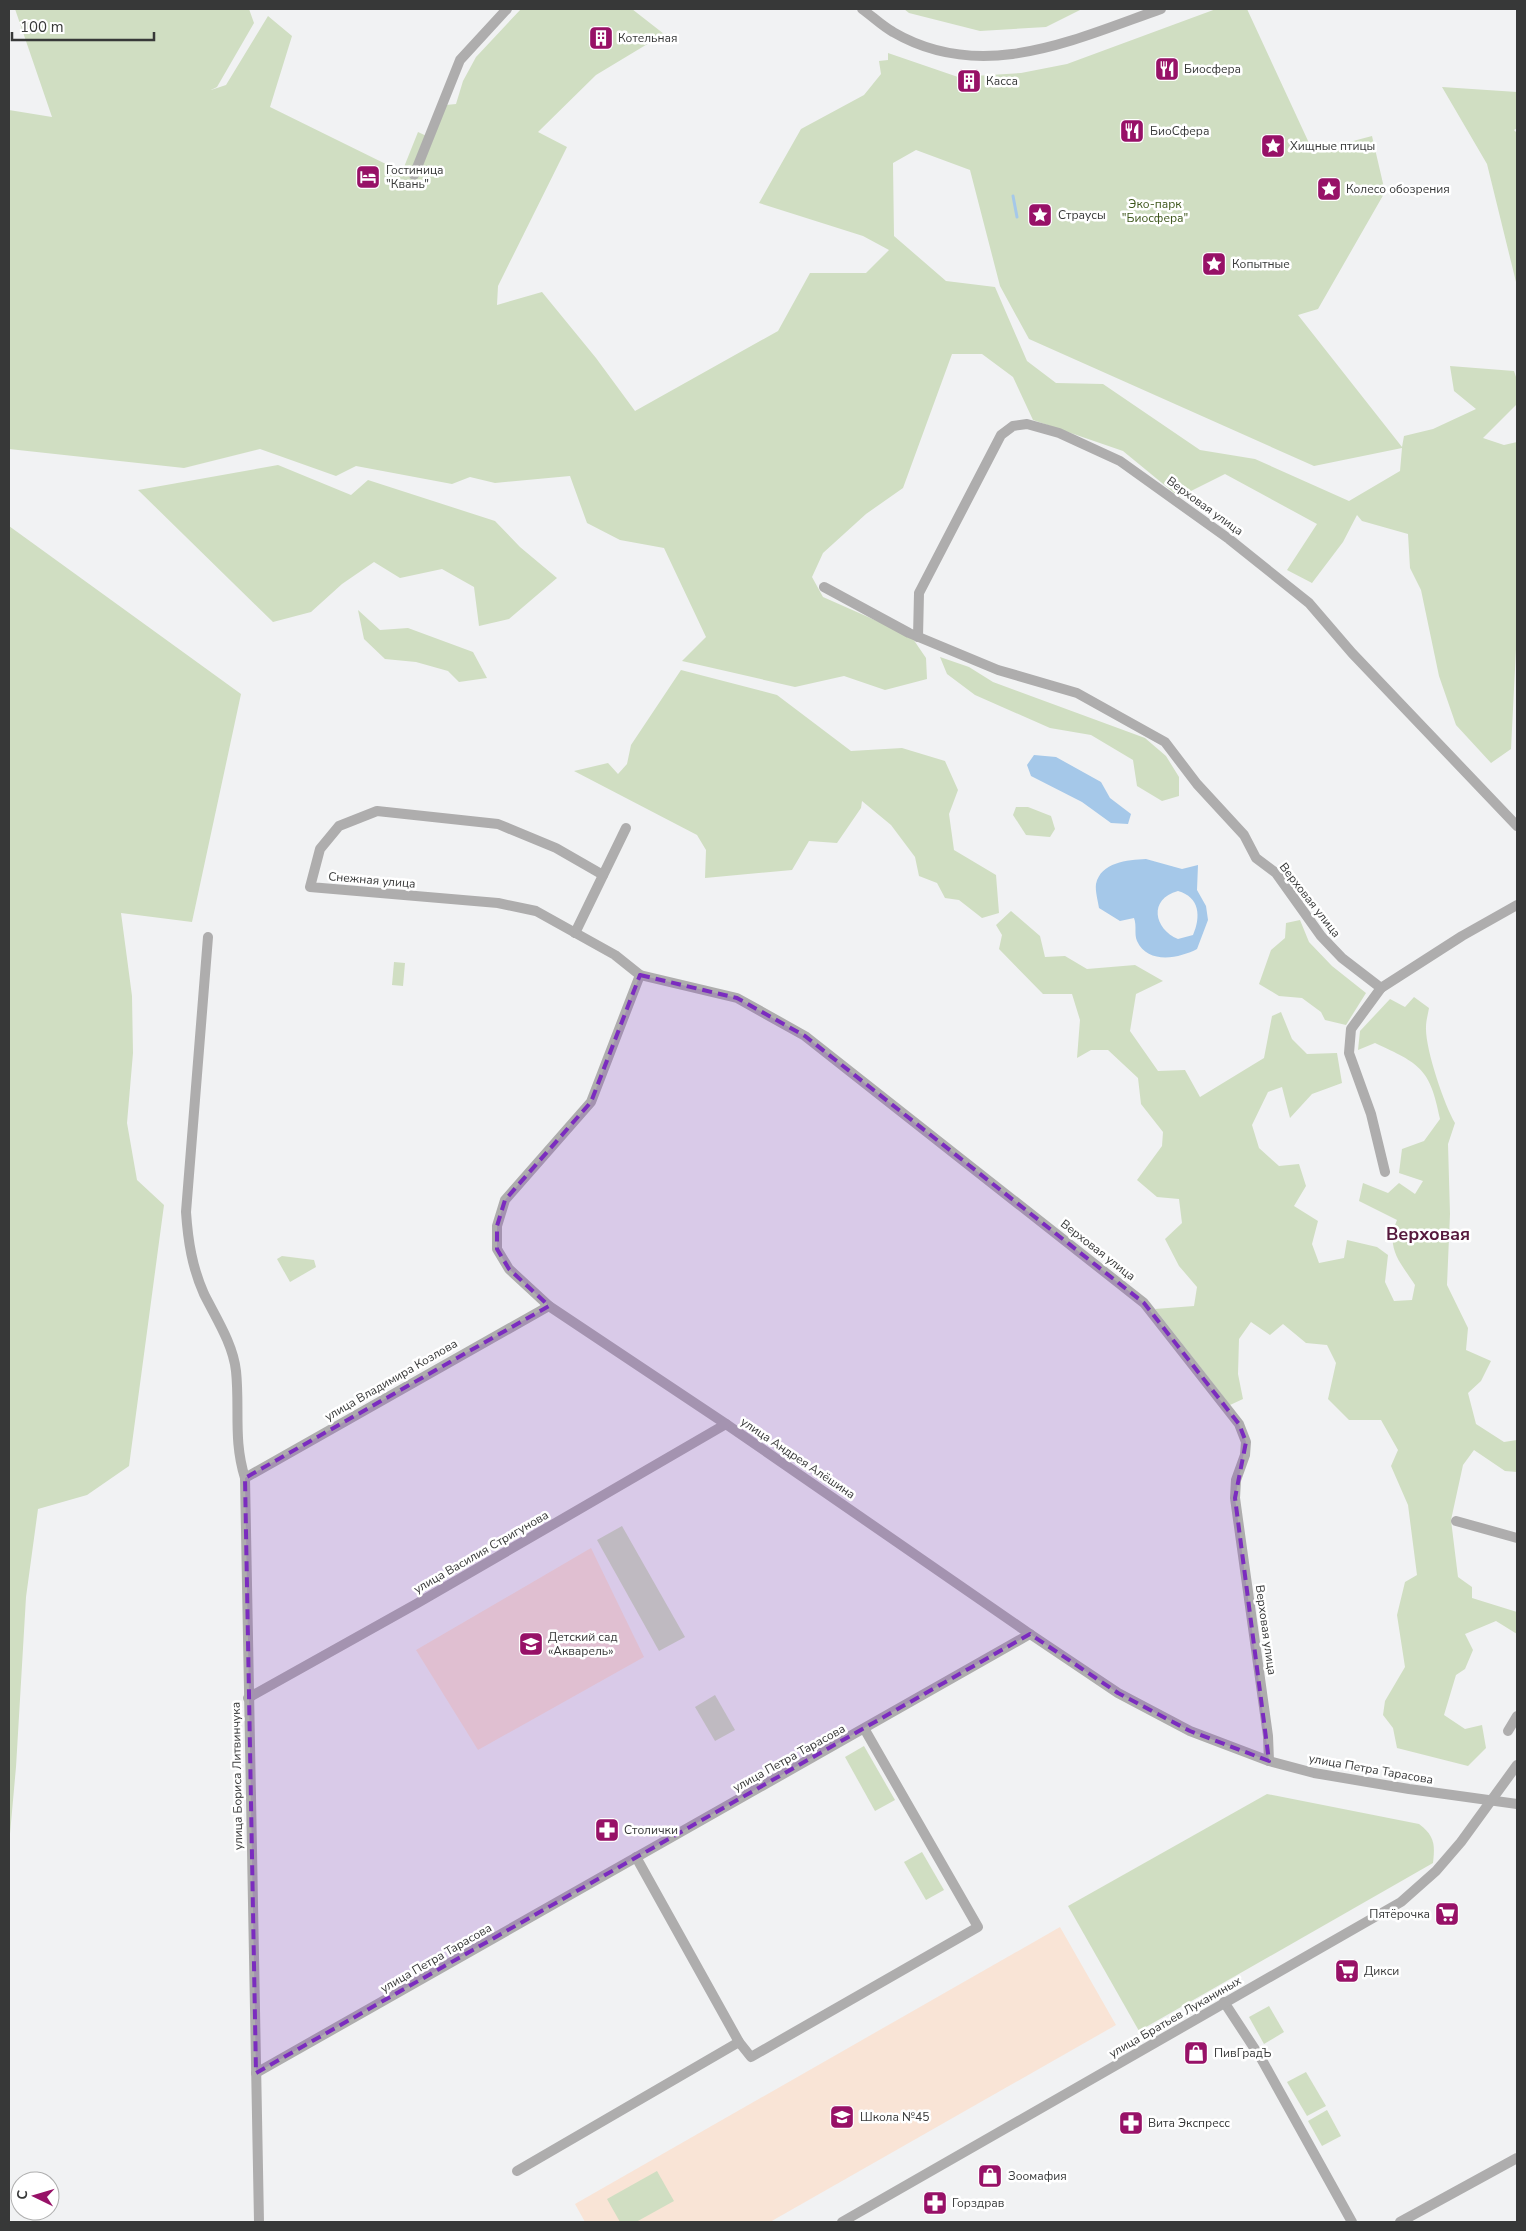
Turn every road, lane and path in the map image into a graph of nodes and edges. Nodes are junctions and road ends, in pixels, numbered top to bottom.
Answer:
1 (507, 9) edge
2 (862, 9) edge
3 (1161, 9) edge
4 (414, 175) dead end
5 (824, 587) dead end
6 (918, 636) junction
7 (1517, 826) edge
8 (626, 828) dead end
9 (603, 875) junction
10 (1517, 905) edge
11 (575, 932) junction
12 (208, 937) dead end
13 (640, 976) junction
14 (1381, 988) junction
15 (1386, 1172) dead end
16 (549, 1306) junction
17 (726, 1424) junction
18 (245, 1478) junction
19 (1456, 1521) dead end
20 (1517, 1538) edge
21 (1030, 1634) junction
22 (248, 1698) junction
23 (1517, 1716) edge
24 (865, 1730) junction
25 (1508, 1731) dead end
26 (1269, 1760) junction
27 (1517, 1765) edge
28 (1490, 1799) junction
29 (1517, 1804) edge
30 (636, 1856) junction
31 (1224, 2002) junction
32 (739, 2042) junction
33 (256, 2073) junction
34 (1517, 2158) edge
35 (517, 2171) dead end
36 (259, 2222) edge
37 (842, 2222) edge
38 (1352, 2222) edge
39 (1400, 2222) edge

1 - 4 street
2 - 3 street
5 - 6 street, Верховая улица
6 - 7 street, Верховая улица
6 - 14 street, Верховая улица
8 - 9 street
9 - 11 street
9 - 11 street, Снежная улица
10 - 14 street
11 - 13 street, Снежная улица
12 - 18 street, улица Бориса Литвинчука
13 - 16 street, улица Андрея Алёшина
13 - 26 street, Верховая улица
14 - 15 street
16 - 17 street, улица Андрея Алёшина
16 - 18 street, улица Владимира Козлова
17 - 21 street, улица Андрея Алёшина
17 - 22 street, улица Василия Стригунова
18 - 22 street, улица Бориса Литвинчука
19 - 20 street
21 - 24 street, улица Петра Тарасова
21 - 26 street, улица Петра Тарасова
22 - 33 street, улица Бориса Литвинчука
23 - 25 street
24 - 30 street, улица Петра Тарасова
24 - 32 street
26 - 28 street, улица Петра Тарасова
27 - 28 street, улица Братьев Луканиных
28 - 29 street
28 - 31 street, улица Братьев Луканиных
30 - 32 street
30 - 33 street, улица Петра Тарасова
31 - 37 street, улица Братьев Луканиных
31 - 38 street
32 - 35 street
33 - 36 street
34 - 39 street

